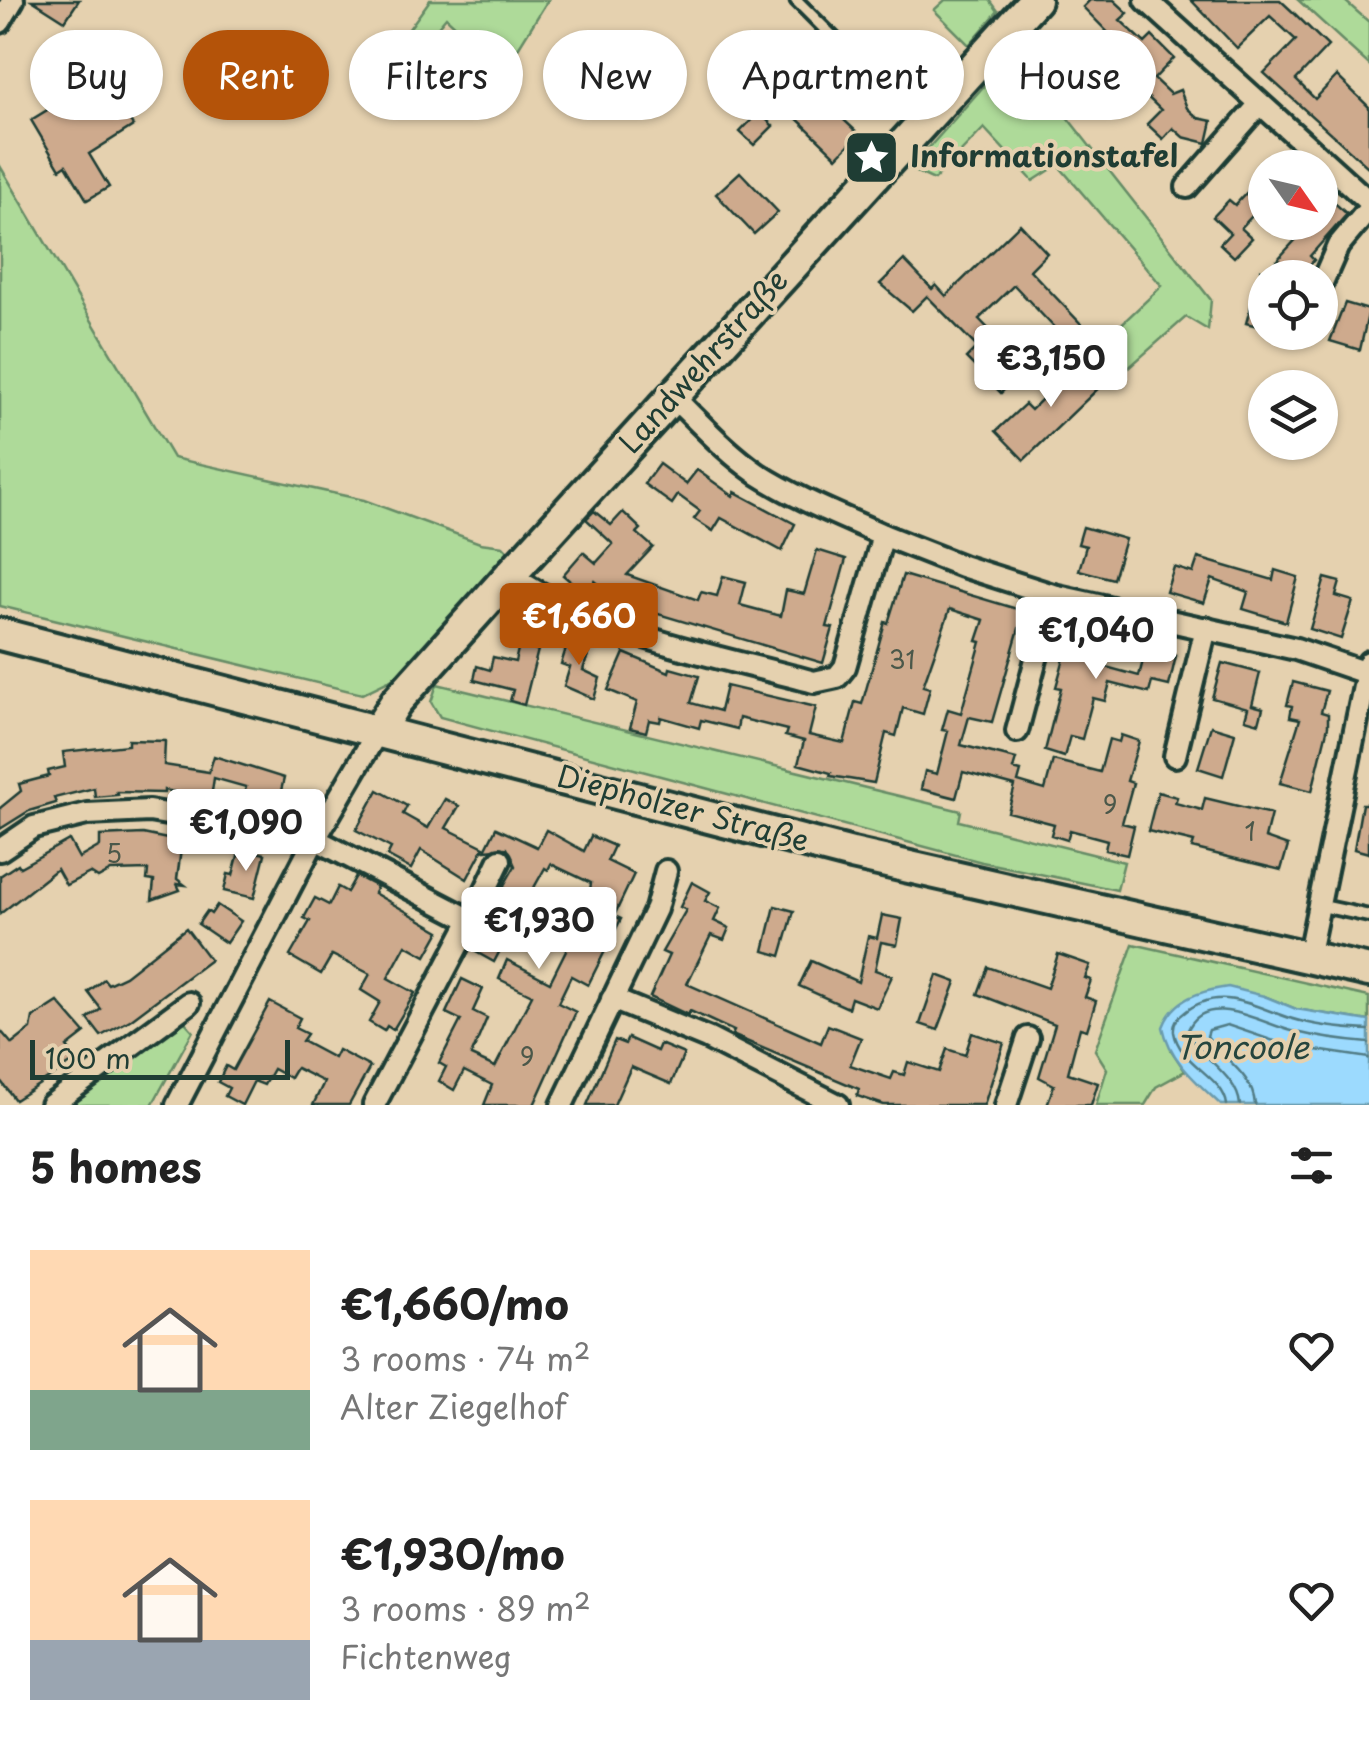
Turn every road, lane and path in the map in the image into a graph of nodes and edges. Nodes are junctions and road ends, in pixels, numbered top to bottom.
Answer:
1 (13, 0) edge
2 (796, 0) edge
3 (1035, 0) edge
4 (1146, 0) edge
5 (0, 22) edge
6 (1259, 105) junction
7 (920, 124) junction
8 (1187, 187) dead end
9 (1369, 206) edge
10 (1332, 260) edge
11 (672, 396) junction
12 (883, 535) junction
13 (510, 575) junction
14 (1053, 596) junction
15 (1206, 628) junction
16 (0, 634) edge
17 (1368, 669) edge
18 (379, 729) junction
19 (1018, 731) dead end
20 (1176, 756) dead end
21 (316, 839) junction
22 (0, 850) edge
23 (500, 860) dead end
24 (666, 871) dead end
25 (1322, 906) junction
26 (1369, 916) edge
27 (470, 920) junction
28 (1308, 958) junction
29 (1369, 971) edge
30 (612, 999) junction
31 (190, 1003) dead end
32 (1028, 1038) dead end
33 (51, 1105) edge
34 (177, 1105) edge
35 (374, 1105) edge
36 (562, 1105) edge
37 (838, 1105) edge
38 (1006, 1105) edge

1 - 5 street
2 - 7 lane
3 - 7 main road, Landwehrstraße
4 - 6 street
6 - 8 street
6 - 9 street
7 - 11 main road, Landwehrstraße
9 - 10 street
11 - 12 street
11 - 13 main road, Landwehrstraße
12 - 13 street
12 - 14 street
13 - 18 main road, Landwehrstraße
14 - 15 street
14 - 19 street
15 - 17 street
15 - 20 street
16 - 18 main road, Diepholzer Straße
17 - 25 street
18 - 21 street
18 - 28 main road, Diepholzer Straße
21 - 22 street
21 - 27 street
21 - 34 street
23 - 27 street
24 - 30 street
25 - 26 lane
25 - 28 street
27 - 35 street
28 - 29 main road, Diepholzer Straße
30 - 36 street
30 - 37 street
31 - 33 street
32 - 38 street

